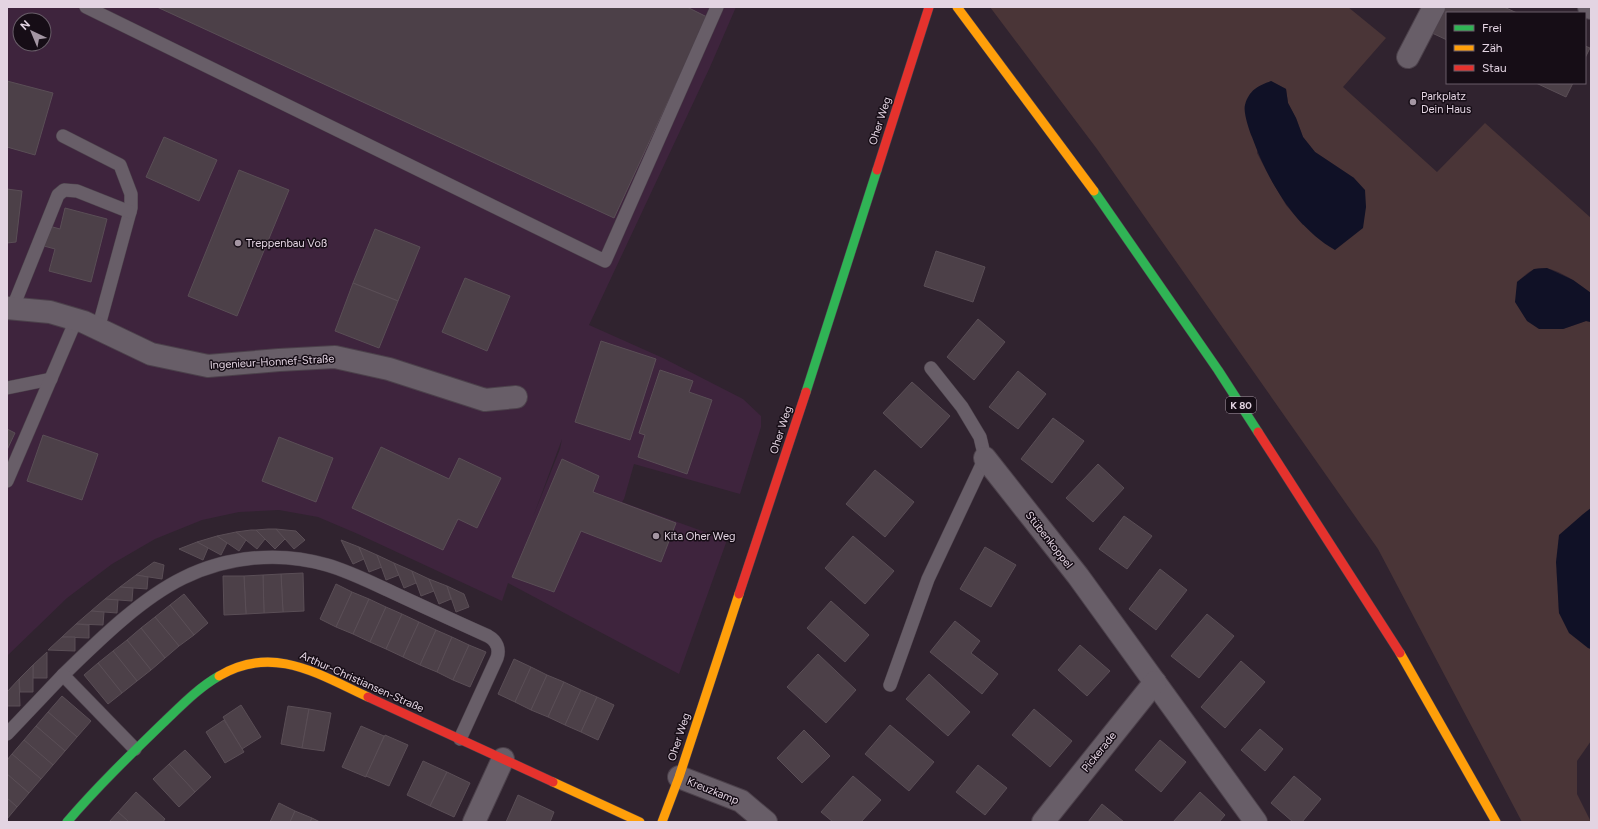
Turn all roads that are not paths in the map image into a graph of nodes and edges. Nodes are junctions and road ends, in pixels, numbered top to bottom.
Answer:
1 (86, 7) edge
2 (717, 7) edge
3 (929, 7) edge
4 (957, 7) edge
5 (1434, 7) edge
6 (1408, 57) dead end
7 (63, 136) dead end
8 (130, 212) junction
9 (10, 308) edge
10 (76, 320) junction
11 (98, 329) junction
12 (931, 368) dead end
13 (51, 379) junction
14 (7, 388) edge
15 (516, 397) dead end
16 (985, 458) junction
17 (7, 481) edge
18 (63, 675) junction
19 (1155, 682) junction
20 (890, 684) dead end
21 (7, 734) edge
22 (460, 739) junction
23 (135, 749) junction
24 (503, 759) junction
25 (678, 777) junction
26 (67, 822) edge
27 (474, 822) edge
28 (640, 822) edge
29 (662, 822) edge
30 (766, 822) edge
31 (1043, 822) edge
32 (1256, 822) edge
33 (1496, 822) edge

1 - 2 lane
3 - 25 main road, Oher Weg
4 - 33 main road, K 80
5 - 6 street
7 - 8 lane
8 - 9 lane
8 - 11 lane
9 - 10 street, Ingenieur-Honnef-Straße
10 - 11 street, Ingenieur-Honnef-Straße
10 - 13 lane
11 - 15 street, Ingenieur-Honnef-Straße
12 - 16 lane
13 - 14 lane
13 - 17 lane
16 - 19 street, Stübenkoppel
16 - 20 lane
18 - 21 lane
18 - 22 lane
18 - 23 lane
19 - 31 street, Pickerade
19 - 32 street, Stübenkoppel
22 - 23 main road, Arthur-Christiansen-Straße
22 - 24 main road, Arthur-Christiansen-Straße
23 - 26 main road, Arthur-Christiansen-Straße
24 - 27 street
24 - 28 main road, Arthur-Christiansen-Straße
25 - 29 main road, Oher Weg
25 - 30 street, Kreuzkamp

